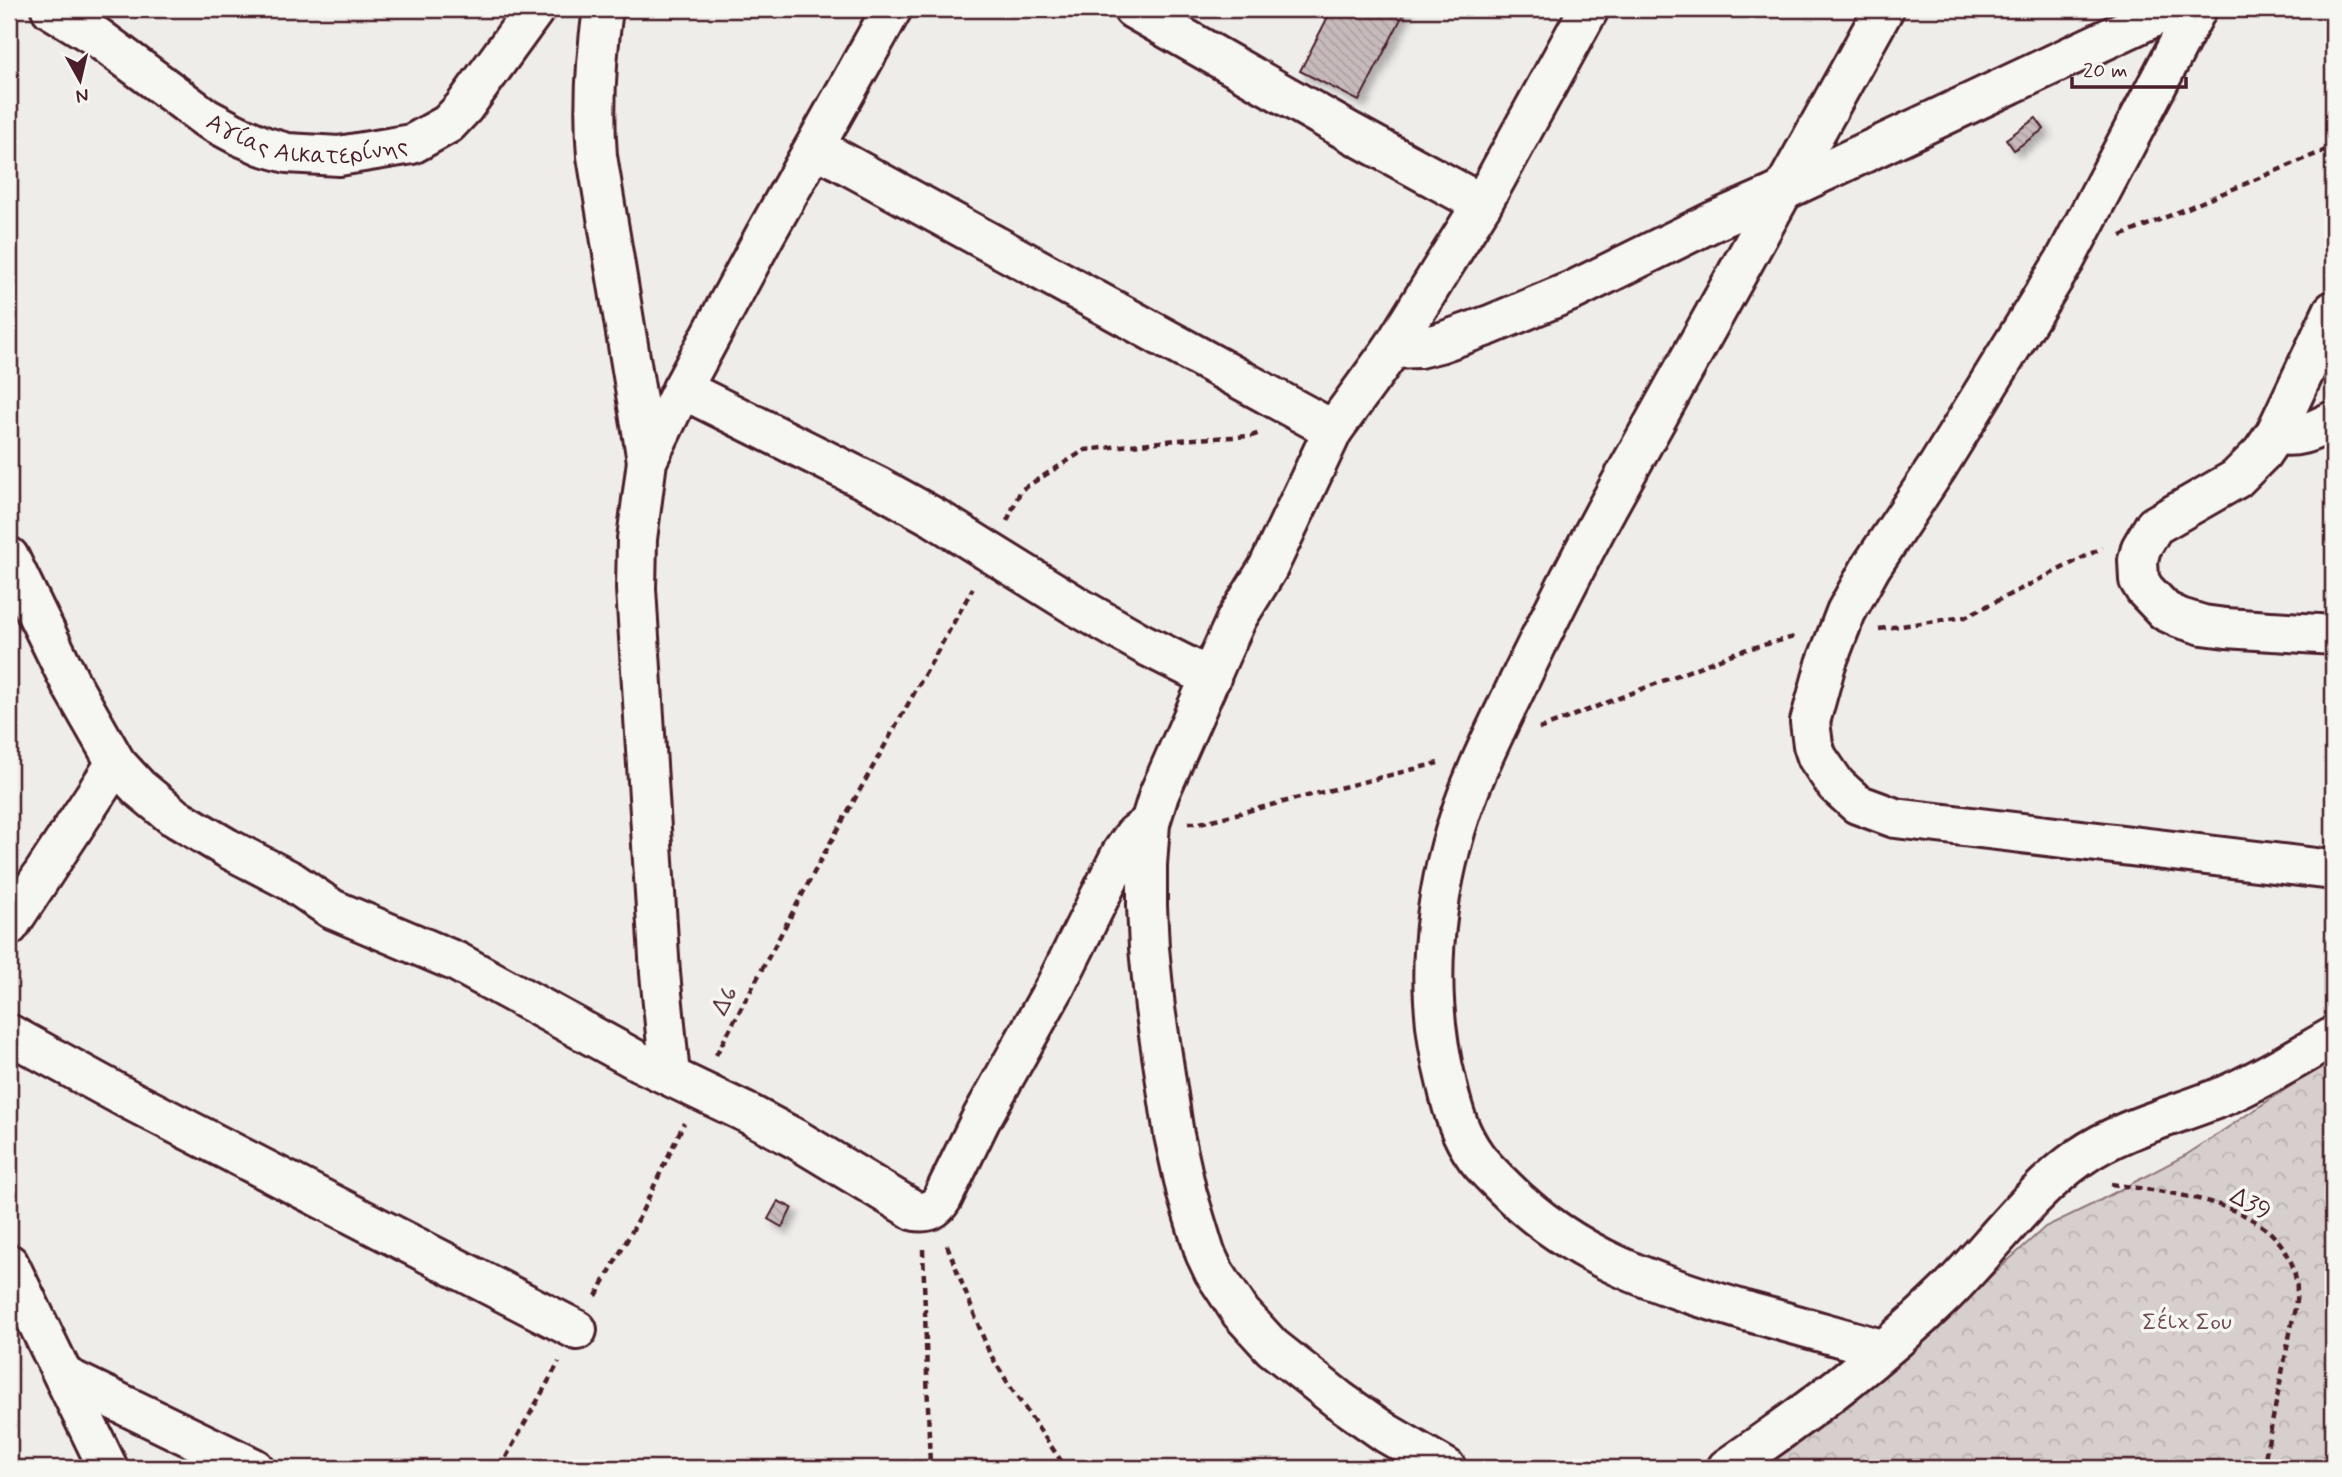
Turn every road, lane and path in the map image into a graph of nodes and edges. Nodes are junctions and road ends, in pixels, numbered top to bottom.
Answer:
1 (51, 9) edge
2 (535, 9) edge
3 (603, 9) edge
4 (892, 9) edge
5 (1133, 9) edge
6 (1589, 9) edge
7 (1884, 9) edge
8 (2171, 9) edge
9 (2197, 9) edge
10 (815, 147) junction
11 (2333, 147) edge
12 (1785, 190) junction
13 (1482, 204) junction
14 (2065, 260) junction
15 (2333, 311) edge
16 (1392, 349) junction
17 (682, 389) junction
18 (2333, 421) edge
19 (1319, 422) junction
20 (2275, 434) junction
21 (647, 461) junction
22 (2109, 544) dead end
23 (992, 555) junction
24 (9, 557) edge
25 (1837, 635) junction
26 (2333, 635) edge
27 (1211, 678) junction
28 (1486, 751) junction
29 (116, 763) junction
30 (1150, 823) junction
31 (2333, 870) edge
32 (9, 926) edge
33 (9, 1034) edge
34 (2333, 1037) edge
35 (685, 1083) junction
36 (2057, 1175) junction
37 (928, 1211) junction
38 (9, 1264) edge
39 (577, 1329) junction
40 (1882, 1349) junction
41 (64, 1376) junction
42 (108, 1468) edge
43 (254, 1468) edge
44 (500, 1468) edge
45 (930, 1468) edge
46 (1066, 1468) edge
47 (1446, 1468) edge
48 (1727, 1468) edge
49 (2263, 1468) edge

1 - 2 street, Αγίας Αικατερίνης
3 - 21 street
4 - 10 street
5 - 13 street
6 - 13 street
7 - 12 street
8 - 12 street
9 - 14 street
10 - 17 street
10 - 19 street
11 - 14 path
12 - 16 street
12 - 28 street
13 - 16 street
14 - 25 street
15 - 20 street
16 - 19 street
17 - 21 street
17 - 23 street
18 - 20 street
19 - 23 path, Δ6
19 - 27 street
20 - 26 street
21 - 35 street
22 - 25 path
23 - 27 street
23 - 35 path, Δ6
24 - 29 street
25 - 28 path
25 - 31 street
27 - 30 street
28 - 30 path
28 - 40 street
29 - 32 street
29 - 35 street
30 - 37 street
30 - 47 street
33 - 39 street
34 - 36 street
35 - 37 street
35 - 39 path, Δ6
36 - 40 street
36 - 49 path, Δ39
37 - 45 path
37 - 46 path
38 - 41 street
39 - 44 path, Δ6
40 - 48 street
41 - 42 street
41 - 43 street

